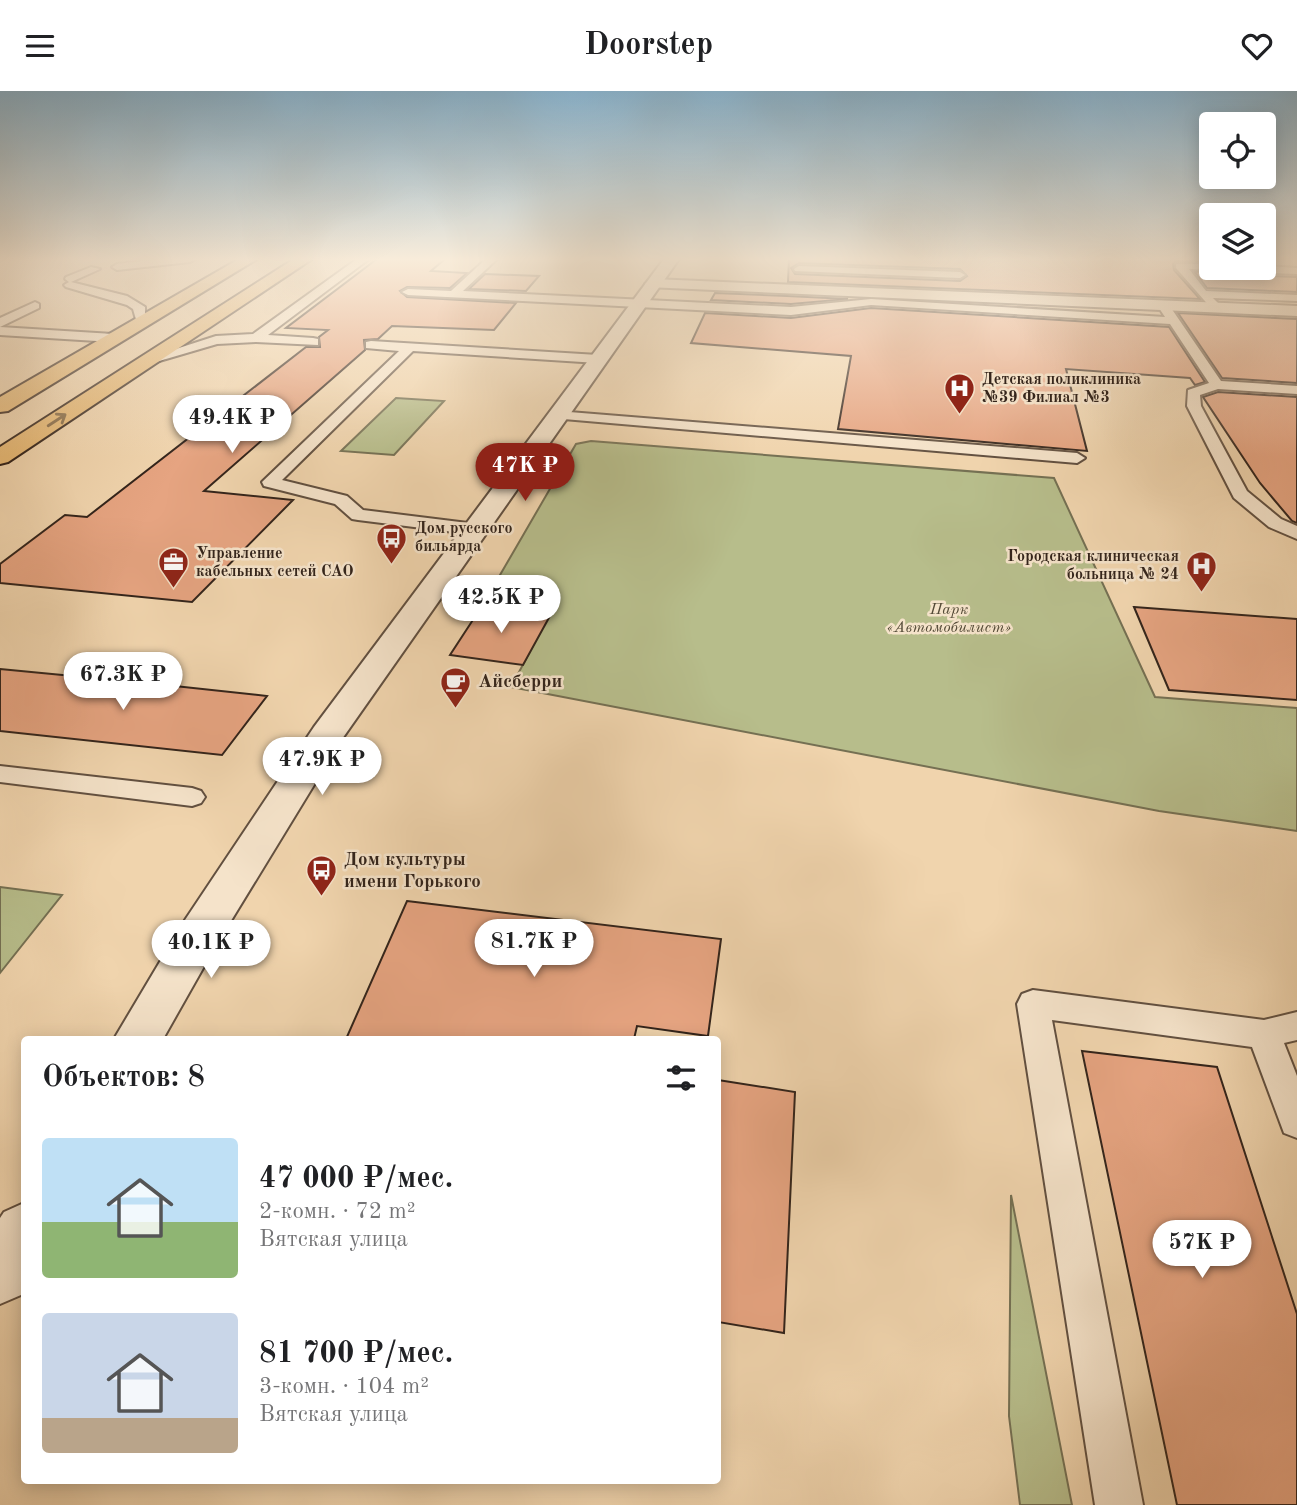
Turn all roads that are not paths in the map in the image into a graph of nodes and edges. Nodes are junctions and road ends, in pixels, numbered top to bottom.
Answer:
1 (133, 325) edge
2 (203, 325) edge
3 (274, 325) edge
4 (624, 325) edge
5 (1178, 325) edge
6 (0, 331) edge
7 (113, 338) junction
8 (256, 338) junction
9 (313, 342) dead end
10 (371, 345) dead end
11 (409, 348) junction
12 (598, 359) junction
13 (149, 360) junction
14 (1217, 385) junction
15 (1297, 390) edge
16 (0, 405) edge
17 (557, 415) junction
18 (34, 435) junction
19 (0, 447) edge
20 (0, 457) edge
21 (1077, 459) dead end
22 (478, 529) junction
23 (1297, 533) edge
24 (0, 774) edge
25 (192, 797) dead end
26 (1281, 1030) edge
27 (140, 1036) edge
28 (1297, 1121) edge
29 (21, 1237) edge
30 (0, 1274) edge
31 (1119, 1505) edge

1 - 7 main road
2 - 13 main road
3 - 8 lane
4 - 12 street
5 - 14 lane
6 - 7 lane
7 - 16 main road
8 - 9 lane
8 - 13 lane
10 - 11 lane
11 - 12 lane
11 - 22 lane
12 - 17 street
18 -> 13 main road
14 - 15 lane
14 - 23 lane
17 - 21 lane
17 - 22 street
18 - 19 street
18 - 20 main road
22 - 27 street
24 - 25 lane
26 - 28 lane
26 - 31 lane
29 - 30 street

